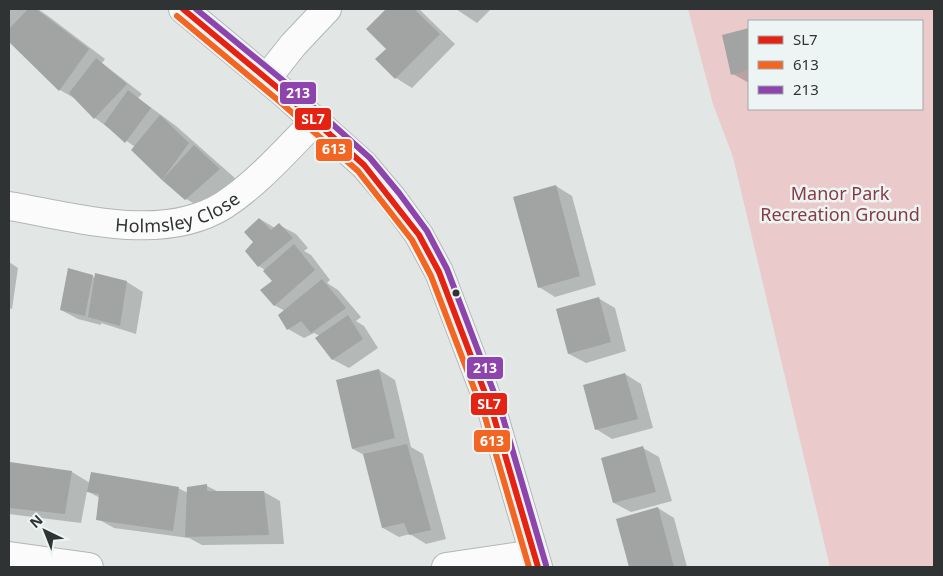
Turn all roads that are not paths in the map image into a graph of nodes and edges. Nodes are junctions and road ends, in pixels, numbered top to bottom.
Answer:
1 (183, 9) edge
2 (327, 9) edge
3 (267, 78) junction
4 (316, 120) junction
5 (9, 206) edge
6 (9, 556) edge
7 (536, 560) edge
8 (89, 567) edge
9 (446, 567) edge

1 - 3 main road
2 - 3 main road
3 - 4 main road
4 - 5 main road, Holmsley Close
4 - 7 main road
6 - 8 main road
7 - 9 main road

